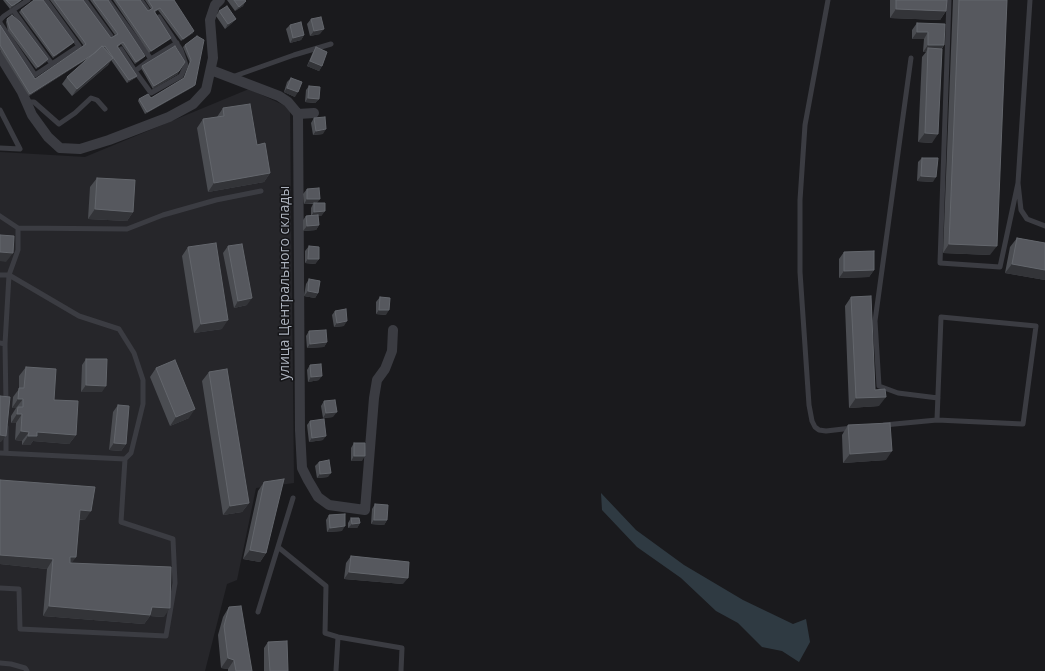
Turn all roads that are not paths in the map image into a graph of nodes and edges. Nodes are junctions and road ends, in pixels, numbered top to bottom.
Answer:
1 (28, 0) edge
2 (46, 0) edge
3 (85, 0) edge
4 (108, 0) edge
5 (141, 0) edge
6 (220, 0) edge
7 (828, 0) edge
8 (949, 0) edge
9 (1030, 0) edge
10 (147, 9) edge
11 (13, 10) junction
12 (0, 11) edge
13 (4, 16) junction
14 (159, 17) edge
15 (111, 36) edge
16 (177, 43) junction
17 (331, 44) dead end
18 (121, 49) edge
19 (0, 56) edge
20 (911, 58) dead end
21 (151, 60) junction
22 (52, 64) junction
23 (211, 70) junction
24 (135, 71) junction
25 (231, 77) junction
26 (26, 102) junction
27 (105, 108) dead end
28 (0, 110) edge
29 (314, 113) dead end
30 (298, 114) junction
31 (0, 148) edge
32 (1018, 183) junction
33 (261, 191) dead end
34 (0, 216) edge
35 (1045, 226) edge
36 (18, 228) junction
37 (0, 274) edge
38 (10, 275) junction
39 (393, 330) dead end
40 (3, 344) edge
41 (938, 398) junction
42 (6, 406) edge
43 (937, 420) junction
44 (6, 422) edge
45 (876, 426) edge
46 (861, 427) edge
47 (0, 452) edge
48 (6, 453) junction
49 (125, 460) junction
50 (293, 498) dead end
51 (278, 548) junction
52 (0, 588) edge
53 (258, 612) dead end
54 (338, 637) junction
55 (0, 663) edge
56 (27, 671) edge
57 (336, 671) edge
58 (401, 671) edge

1 - 11 lane
2 - 22 lane
3 - 15 lane
4 - 21 lane
5 - 10 lane
6 - 23 street
7 - 46 lane
8 - 32 lane
9 - 32 lane
11 - 13 lane
11 - 22 lane
12 - 13 lane
13 - 22 lane
14 - 16 lane
16 - 21 lane
16 - 24 lane
17 - 25 lane
18 - 24 lane
19 - 26 street
20 - 41 lane
21 - 24 lane
23 - 25 street
23 - 26 street
25 - 30 street
26 - 27 lane
28 - 31 lane
29 - 30 street
30 - 39 street, улица Центрального склады
32 - 35 lane
33 - 36 lane
34 - 36 lane
36 - 38 lane
37 - 38 lane
38 - 40 lane
38 - 49 lane
40 - 42 lane
41 - 43 lane
41 - 43 lane
43 - 45 lane
44 - 48 lane
47 - 48 lane
48 - 49 lane
49 - 52 lane
50 - 51 lane
51 - 53 lane
51 - 54 lane
54 - 57 lane
54 - 58 lane
55 - 56 lane

